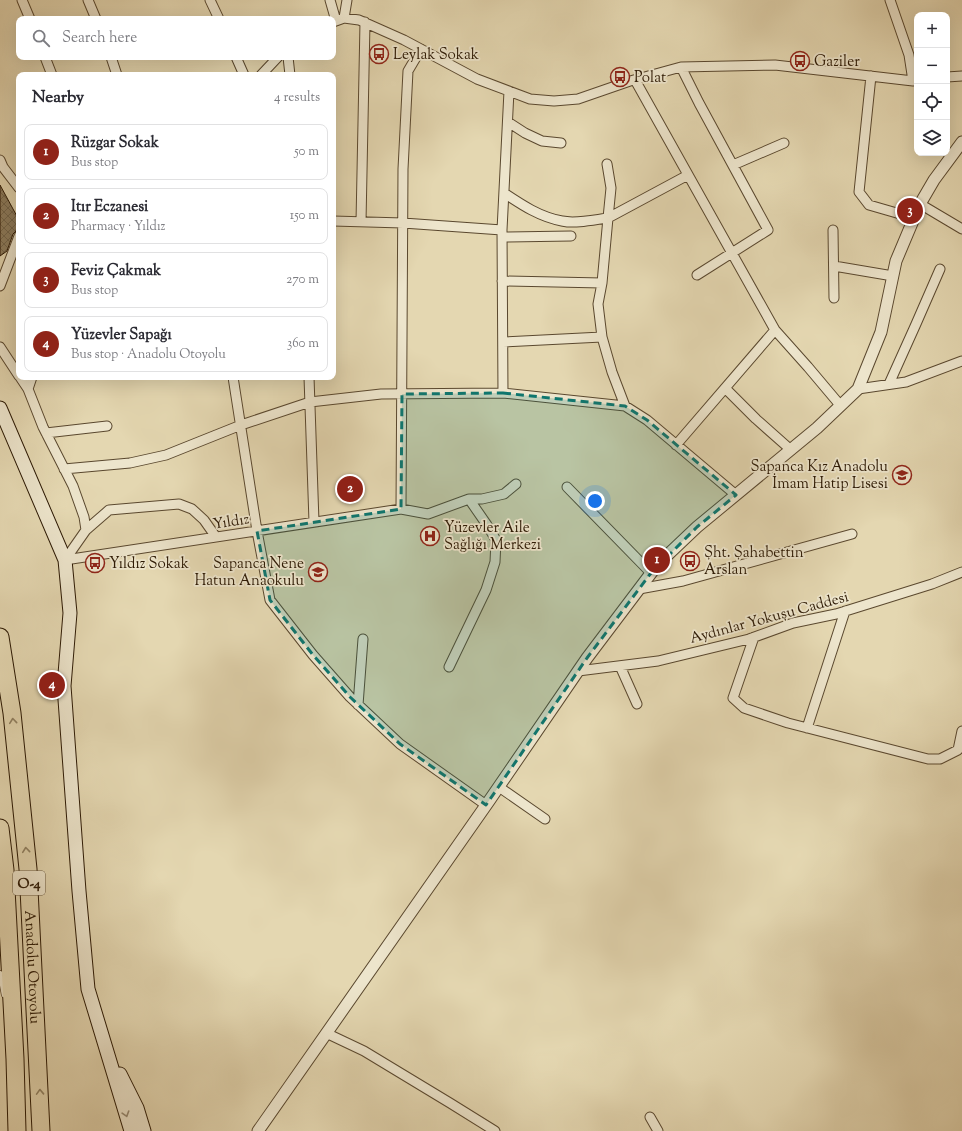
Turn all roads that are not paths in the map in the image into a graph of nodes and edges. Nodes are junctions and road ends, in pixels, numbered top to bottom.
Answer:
1 (22, 0) edge
2 (88, 0) edge
3 (210, 0) edge
4 (330, 0) edge
5 (347, 0) edge
6 (890, 0) edge
7 (29, 16) edge
8 (95, 16) edge
9 (218, 16) edge
10 (338, 20) edge
11 (365, 22) junction
12 (421, 49) junction
13 (46, 60) edge
14 (111, 60) edge
15 (237, 60) edge
16 (275, 60) edge
17 (288, 60) edge
18 (681, 67) junction
19 (51, 72) edge
20 (116, 72) edge
21 (243, 72) edge
22 (263, 72) edge
23 (290, 72) edge
24 (871, 76) junction
25 (914, 76) edge
26 (962, 76) edge
27 (950, 77) edge
28 (635, 80) junction
29 (914, 80) edge
30 (509, 91) junction
31 (508, 122) junction
32 (962, 142) edge
33 (561, 143) dead end
34 (784, 143) dead end
35 (0, 160) edge
36 (607, 164) dead end
37 (733, 165) junction
38 (688, 175) junction
39 (16, 184) edge
40 (504, 193) junction
41 (920, 204) junction
42 (608, 218) junction
43 (914, 218) junction
44 (336, 221) edge
45 (361, 222) junction
46 (403, 223) junction
47 (962, 229) edge
48 (833, 230) dead end
49 (502, 233) junction
50 (572, 236) dead end
51 (16, 244) edge
52 (732, 253) junction
53 (834, 266) junction
54 (940, 268) dead end
55 (697, 275) dead end
56 (893, 276) junction
57 (502, 281) junction
58 (602, 282) junction
59 (0, 286) edge
60 (834, 298) dead end
61 (775, 330) junction
62 (602, 337) junction
63 (503, 342) junction
64 (0, 347) edge
65 (962, 361) edge
66 (16, 372) edge
67 (21, 380) edge
68 (31, 380) edge
69 (234, 380) edge
70 (309, 380) edge
71 (888, 384) junction
72 (725, 388) junction
73 (28, 389) junction
74 (858, 389) junction
75 (503, 393) junction
76 (402, 394) junction
77 (310, 402) junction
78 (840, 405) junction
79 (625, 406) junction
80 (0, 408) edge
81 (241, 425) junction
82 (107, 426) dead end
83 (46, 433) junction
84 (676, 445) junction
85 (791, 450) junction
86 (64, 469) junction
87 (516, 484) dead end
88 (567, 487) dead end
89 (736, 495) junction
90 (469, 499) junction
91 (401, 509) junction
92 (314, 522) junction
93 (86, 530) junction
94 (257, 531) junction
95 (852, 534) dead end
96 (216, 537) junction
97 (65, 560) junction
98 (962, 572) edge
99 (650, 573) junction
100 (639, 589) junction
101 (845, 611) junction
102 (0, 637) edge
103 (754, 637) junction
104 (363, 639) dead end
105 (620, 666) junction
106 (449, 667) dead end
107 (578, 671) junction
108 (637, 704) dead end
109 (358, 705) junction
110 (807, 728) junction
111 (962, 731) edge
112 (499, 787) junction
113 (486, 805) junction
114 (546, 819) dead end
115 (0, 828) edge
116 (0, 973) edge
117 (4, 997) dead end
118 (8, 1020) dead end
119 (326, 1033) junction
120 (102, 1036) junction
121 (14, 1059) junction
122 (650, 1117) dead end
123 (17, 1131) edge
124 (41, 1131) edge
125 (131, 1131) edge
126 (144, 1131) edge
127 (258, 1131) edge
128 (495, 1131) edge
129 (658, 1131) edge

1 - 7 street
2 - 8 street
3 - 9 street
4 - 10 street
5 - 10 street
6 - 25 street
10 - 11 street
11 - 12 street
11 - 45 street
12 - 30 street
12 - 46 street
13 - 19 street
14 - 20 street
15 - 21 street
16 - 22 street
17 - 23 street
18 - 24 street
18 - 28 street
18 - 37 street
24 - 29 street
24 - 43 street
26 - 27 street
28 - 30 street
28 - 38 street
30 - 31 street
31 - 33 street
31 - 40 street
32 - 41 street
34 - 37 street
35 - 39 street
36 - 42 street
37 - 52 street
38 - 42 street
38 - 52 street
40 - 42 street
40 - 49 street
41 - 43 street
41 - 47 street
42 - 58 street
43 - 56 street
44 - 45 street
45 - 46 street
46 - 49 street
46 - 76 street
48 - 53 street
49 - 50 street
49 - 57 street
51 - 59 street
52 - 55 street
52 - 61 street
53 - 56 street
53 - 60 street
54 - 71 street
56 - 74 street
57 - 58 street
57 - 63 street
58 - 62 street
61 - 72 street
61 - 78 street
62 - 63 street
62 - 79 street
63 - 75 street
64 - 66 street
65 - 71 street
67 - 73 street
68 - 73 street
69 - 81 street
70 - 77 street
71 - 74 street
72 - 84 street
72 - 85 street
73 - 83 street
74 - 78 street
75 - 76 street
75 - 79 street
76 - 77 street
76 - 91 street
77 - 81 street
77 - 92 street
78 - 85 street
79 - 84 street
80 - 97 main road
81 - 86 street
81 - 94 street
82 - 83 street
83 - 86 street
84 - 89 street
85 - 89 street
86 - 93 street
87 - 90 street, Yıldız
88 - 99 street
89 - 99 street
90 - 91 street, Yıldız
90 - 106 street
91 - 92 street, Yıldız
92 - 94 street, Yıldız
93 - 96 street
93 - 97 street
94 - 96 street, Yıldız
94 - 109 street
95 - 100 street
96 - 97 street, Yıldız
97 - 120 main road
98 - 101 street, Aydınlar Yokuşu Caddesi
99 - 100 street
100 - 107 street
101 - 103 street, Aydınlar Yokuşu Caddesi
101 - 110 street
124 -> 102 highway, Anadolu Otoyolu / O-4
103 - 105 street, Aydınlar Yokuşu Caddesi
103 - 110 street
104 - 109 street
105 - 107 street, Aydınlar Yokuşu Caddesi
105 - 108 street
107 - 112 street
109 - 113 street
110 - 111 street
112 - 113 street
112 - 114 street
113 - 119 street
115 - 121 highway, Anadolu Otoyolu / O-4
116 - 117 lane
118 - 121 lane
119 - 127 street
119 - 128 street
120 -> 125 main road
120 - 126 main road
121 - 123 highway, Anadolu Otoyolu / O-4
122 - 129 street

